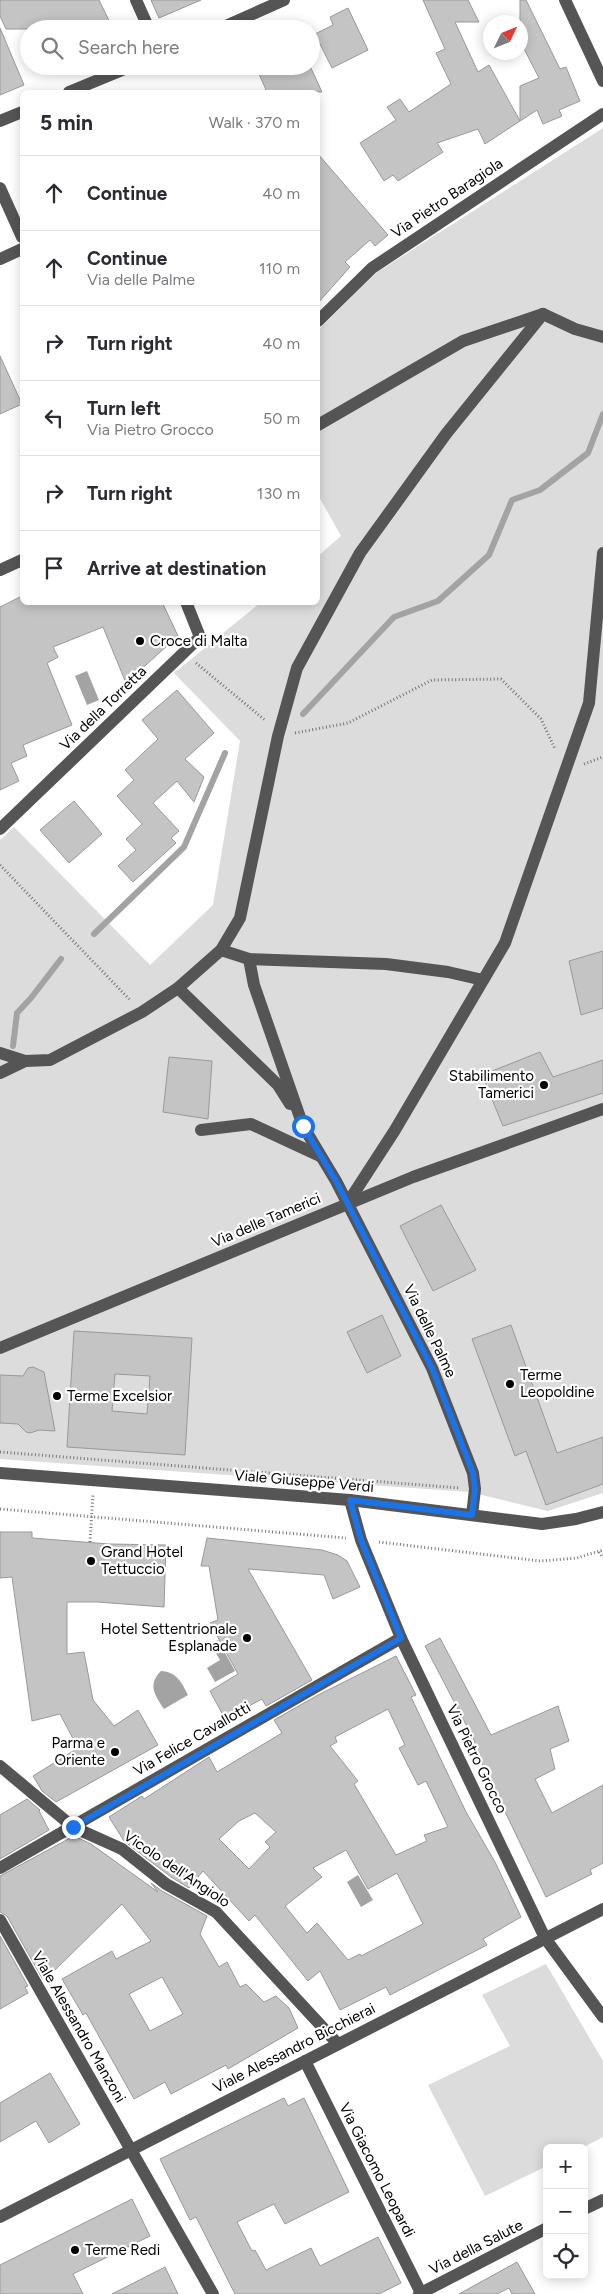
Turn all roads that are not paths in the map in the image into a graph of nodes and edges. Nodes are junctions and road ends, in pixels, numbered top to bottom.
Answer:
1 (136, 0) edge
2 (284, 0) edge
3 (565, 0) edge
4 (145, 20) edge
5 (239, 20) edge
6 (110, 75) edge
7 (603, 81) edge
8 (74, 90) edge
9 (20, 113) edge
10 (603, 114) edge
11 (0, 121) edge
12 (0, 188) edge
13 (20, 233) edge
14 (20, 250) edge
15 (0, 259) edge
16 (543, 314) junction
17 (320, 319) edge
18 (603, 337) edge
19 (320, 424) edge
20 (603, 553) edge
21 (20, 561) edge
22 (0, 570) edge
23 (187, 605) edge
24 (0, 829) edge
25 (221, 950) junction
26 (248, 959) junction
27 (483, 980) junction
28 (178, 988) junction
29 (0, 1053) edge
30 (25, 1060) junction
31 (0, 1073) edge
32 (603, 1109) edge
33 (303, 1126) junction
34 (201, 1130) dead end
35 (320, 1156) junction
36 (347, 1204) junction
37 (0, 1348) edge
38 (0, 1473) edge
39 (350, 1500) junction
40 (603, 1512) edge
41 (472, 1515) junction
42 (401, 1638) junction
43 (0, 1766) edge
44 (73, 1827) junction
45 (0, 1868) edge
46 (603, 1909) edge
47 (0, 1920) edge
48 (545, 1938) junction
49 (603, 2017) edge
50 (338, 2044) junction
51 (305, 2061) junction
52 (131, 2149) junction
53 (603, 2200) edge
54 (588, 2207) edge
55 (0, 2217) edge
56 (543, 2230) edge
57 (212, 2294) edge
58 (420, 2294) edge

1 - 4 street
2 - 5 street
3 - 7 street
6 - 8 street
9 - 11 street
10 - 17 street, Via Pietro Baragiola
12 - 13 street
14 - 15 street
16 - 18 street
16 - 19 street
16 - 25 street
20 - 27 street
21 - 22 street
23 - 24 street, Via della Torretta
25 - 26 street
25 - 28 street
26 - 27 street
26 - 33 street
27 - 36 street
28 - 30 street
28 - 33 street
29 - 30 street
30 - 31 street
32 - 36 street, Via delle Tamerici
33 - 35 street, Via delle Palme
34 - 35 street
35 - 36 street, Via delle Palme
36 - 37 street, Via delle Tamerici
36 - 41 street, Via delle Palme
38 - 39 street, Viale Giuseppe Verdi
39 - 41 street, Viale Giuseppe Verdi
39 - 42 street, Via Pietro Grocco
40 - 41 street, Viale Giuseppe Verdi
42 - 44 street, Via Felice Cavallotti
42 - 48 street, Via Pietro Grocco
43 - 44 street, Vicolo dell'Angiolo
44 - 45 street, Via Felice Cavallotti
44 - 50 street, Vicolo dell'Angiolo
46 - 48 street, Viale Alessandro Bicchierai
47 - 52 street, Viale Alessandro Manzoni
48 - 49 street, Via Pietro Grocco
48 - 50 street, Viale Alessandro Bicchierai
50 - 51 street, Viale Alessandro Bicchierai
51 - 52 street, Viale Alessandro Bicchierai
51 - 58 street, Via Giacomo Leopardi
52 - 55 street, Viale Alessandro Bicchierai
52 - 57 street, Viale Alessandro Manzoni
53 - 54 street
56 - 58 street, Via della Salute

